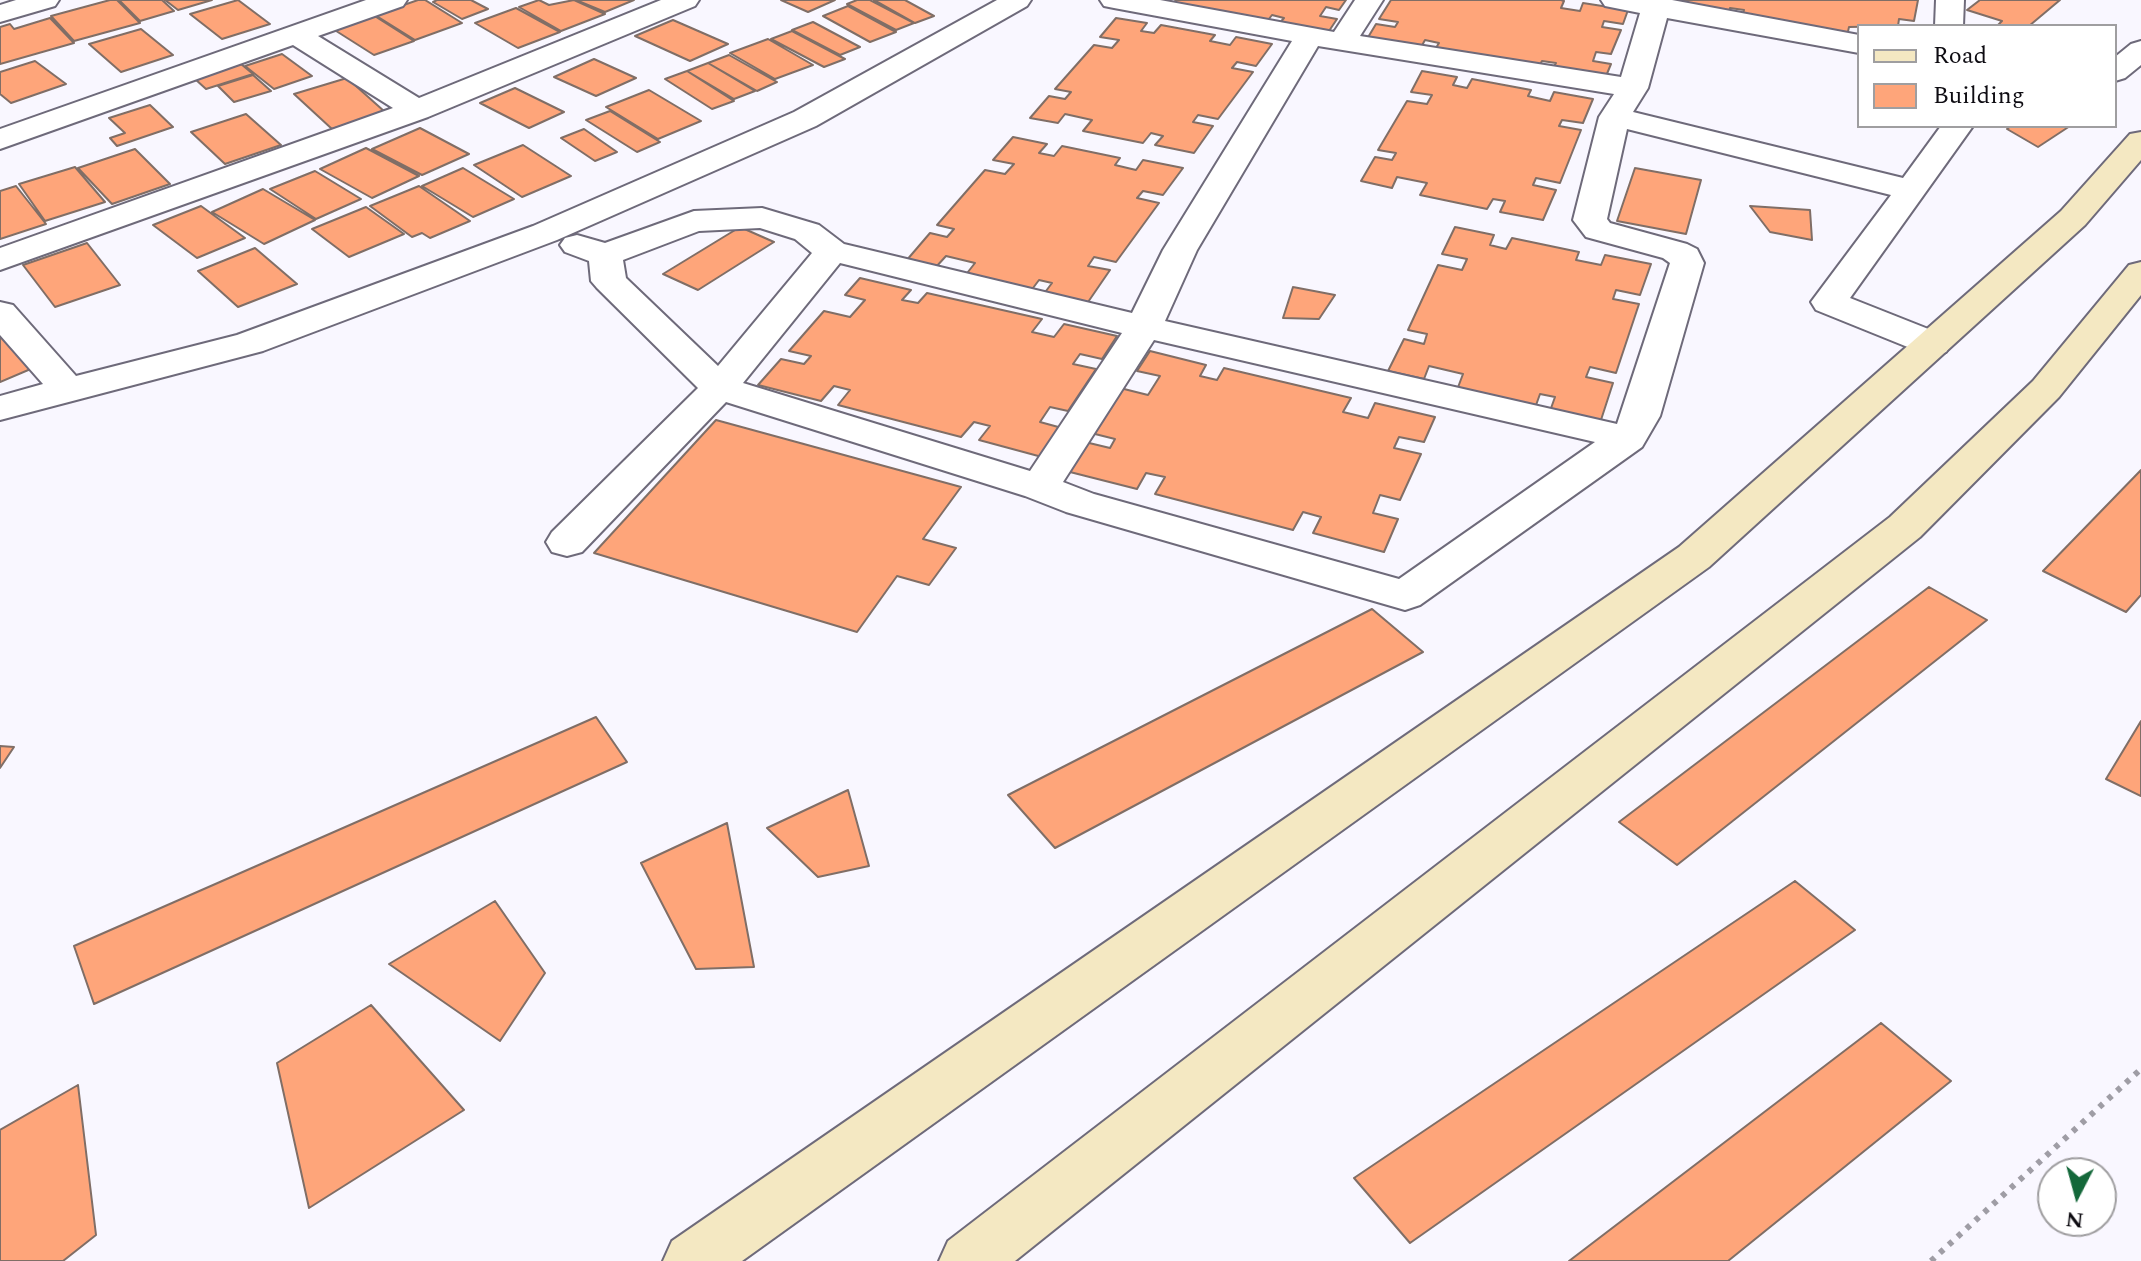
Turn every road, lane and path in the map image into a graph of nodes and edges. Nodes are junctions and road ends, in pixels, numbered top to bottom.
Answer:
1 (45, 0) edge
2 (393, 0) edge
3 (685, 0) edge
4 (1017, 0) edge
5 (1114, 0) edge
6 (1369, 0) edge
7 (1615, 0) edge
8 (1950, 0) edge
9 (1657, 3) edge
10 (0, 14) edge
11 (1949, 24) edge
12 (298, 36) junction
13 (1326, 39) junction
14 (1857, 44) edge
15 (2141, 50) edge
16 (2117, 70) edge
17 (1624, 102) junction
18 (417, 110) junction
19 (1956, 128) edge
20 (0, 140) edge
21 (2141, 141) edge
22 (1911, 190) junction
23 (545, 233) junction
24 (832, 251) junction
25 (605, 255) junction
26 (0, 260) edge
27 (2141, 272) edge
28 (0, 313) edge
29 (1144, 327) junction
30 (1933, 344) junction
31 (719, 388) junction
32 (68, 389) junction
33 (0, 408) edge
34 (1628, 438) junction
35 (1039, 487) junction
36 (567, 542) dead end
37 (2141, 1069) edge
38 (693, 1261) edge
39 (969, 1261) edge
40 (1931, 1261) edge

1 - 10 street
2 - 12 street
3 - 18 street
4 - 23 street
5 - 13 street
6 - 13 street
7 - 9 street
8 - 11 street
9 - 14 street
9 - 17 street
12 - 18 street
12 - 20 street
13 - 17 street
13 - 29 street
15 - 16 street
17 - 22 street
17 - 34 street
18 - 26 street
19 - 22 street
21 - 30 street
22 - 30 street
23 - 25 street
23 - 32 street
24 - 25 street
24 - 29 street
24 - 31 street
25 - 31 street
27 - 39 street
28 - 32 street
29 - 34 street
29 - 35 street
30 - 38 street
31 - 35 street
31 - 36 street
32 - 33 street
34 - 35 street
37 - 40 path

